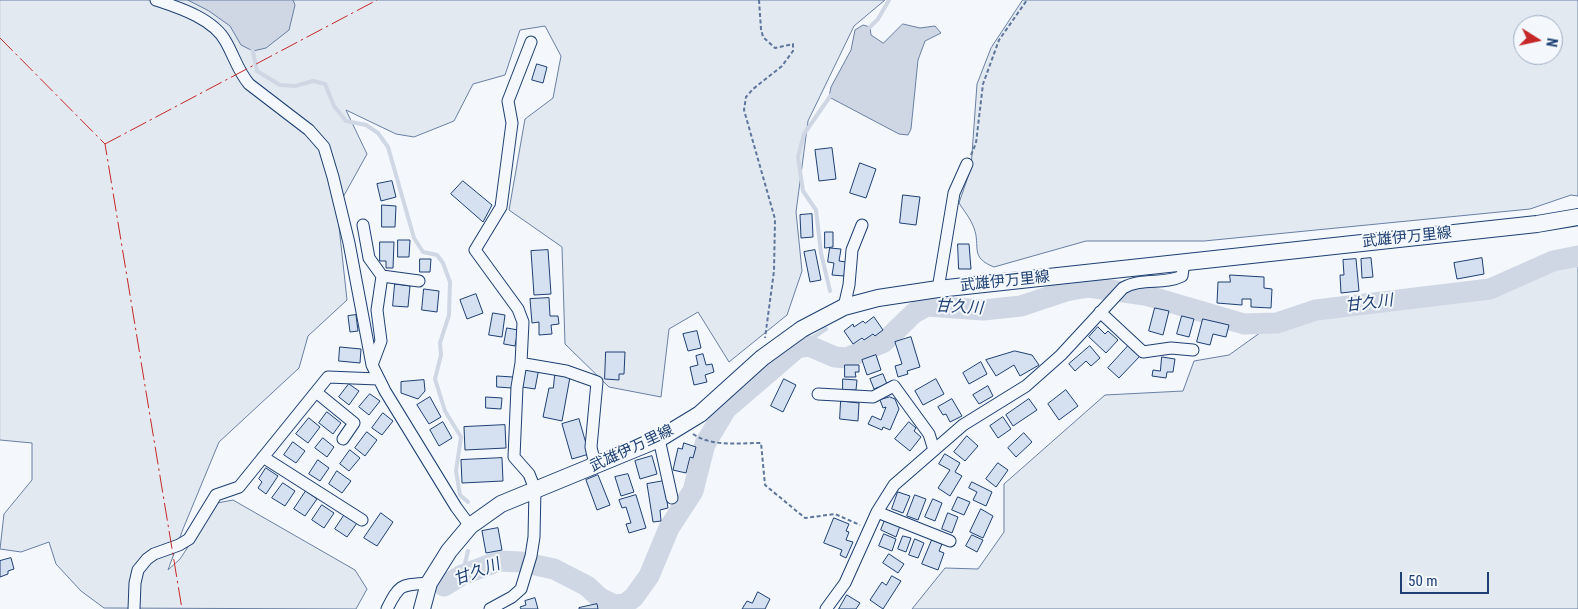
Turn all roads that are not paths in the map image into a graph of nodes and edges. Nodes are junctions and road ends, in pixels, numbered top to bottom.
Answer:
1 (156, 0) edge
2 (531, 42) dead end
3 (967, 164) road end
4 (1578, 217) edge
5 (363, 224) dead end
6 (862, 225) dead end
7 (1184, 262) junction
8 (382, 276) junction
9 (419, 281) dead end
10 (938, 289) junction
11 (844, 308) junction
12 (1100, 312) junction
13 (1193, 350) dead end
14 (525, 364) dead end
15 (372, 365) junction
16 (378, 379) junction
17 (316, 392) junction
18 (818, 394) dead end
19 (343, 439) dead end
20 (659, 439) junction
21 (934, 450) junction
22 (263, 458) junction
23 (601, 464) junction
24 (535, 489) junction
25 (672, 498) dead end
26 (876, 512) junction
27 (362, 520) dead end
28 (470, 526) junction
29 (950, 541) dead end
30 (430, 583) junction
31 (134, 609) edge
32 (387, 609) edge
33 (422, 609) edge
34 (490, 609) edge
35 (826, 609) edge

1 - 15 street
2 - 24 street
3 - 10 street
4 - 7 main road, 武雄伊万里線
5 - 8 street
6 - 11 street
7 - 10 main road, 武雄伊万里線
7 - 12 street
8 - 9 street
8 - 15 street
10 - 11 main road, 武雄伊万里線
11 - 20 main road, 武雄伊万里線
12 - 13 street
12 - 21 street
14 - 23 street
15 - 16 street
16 - 17 street
16 - 28 street
17 - 19 street
17 - 22 street
18 - 21 street
20 - 23 main road, 武雄伊万里線
20 - 25 street
21 - 26 street
22 - 27 street
22 - 31 street
23 - 24 main road, 武雄伊万里線
24 - 28 main road, 武雄伊万里線
24 - 34 street
26 - 29 street
26 - 35 street
28 - 30 main road, 武雄伊万里線
30 - 32 street
30 - 33 main road, 武雄伊万里線

